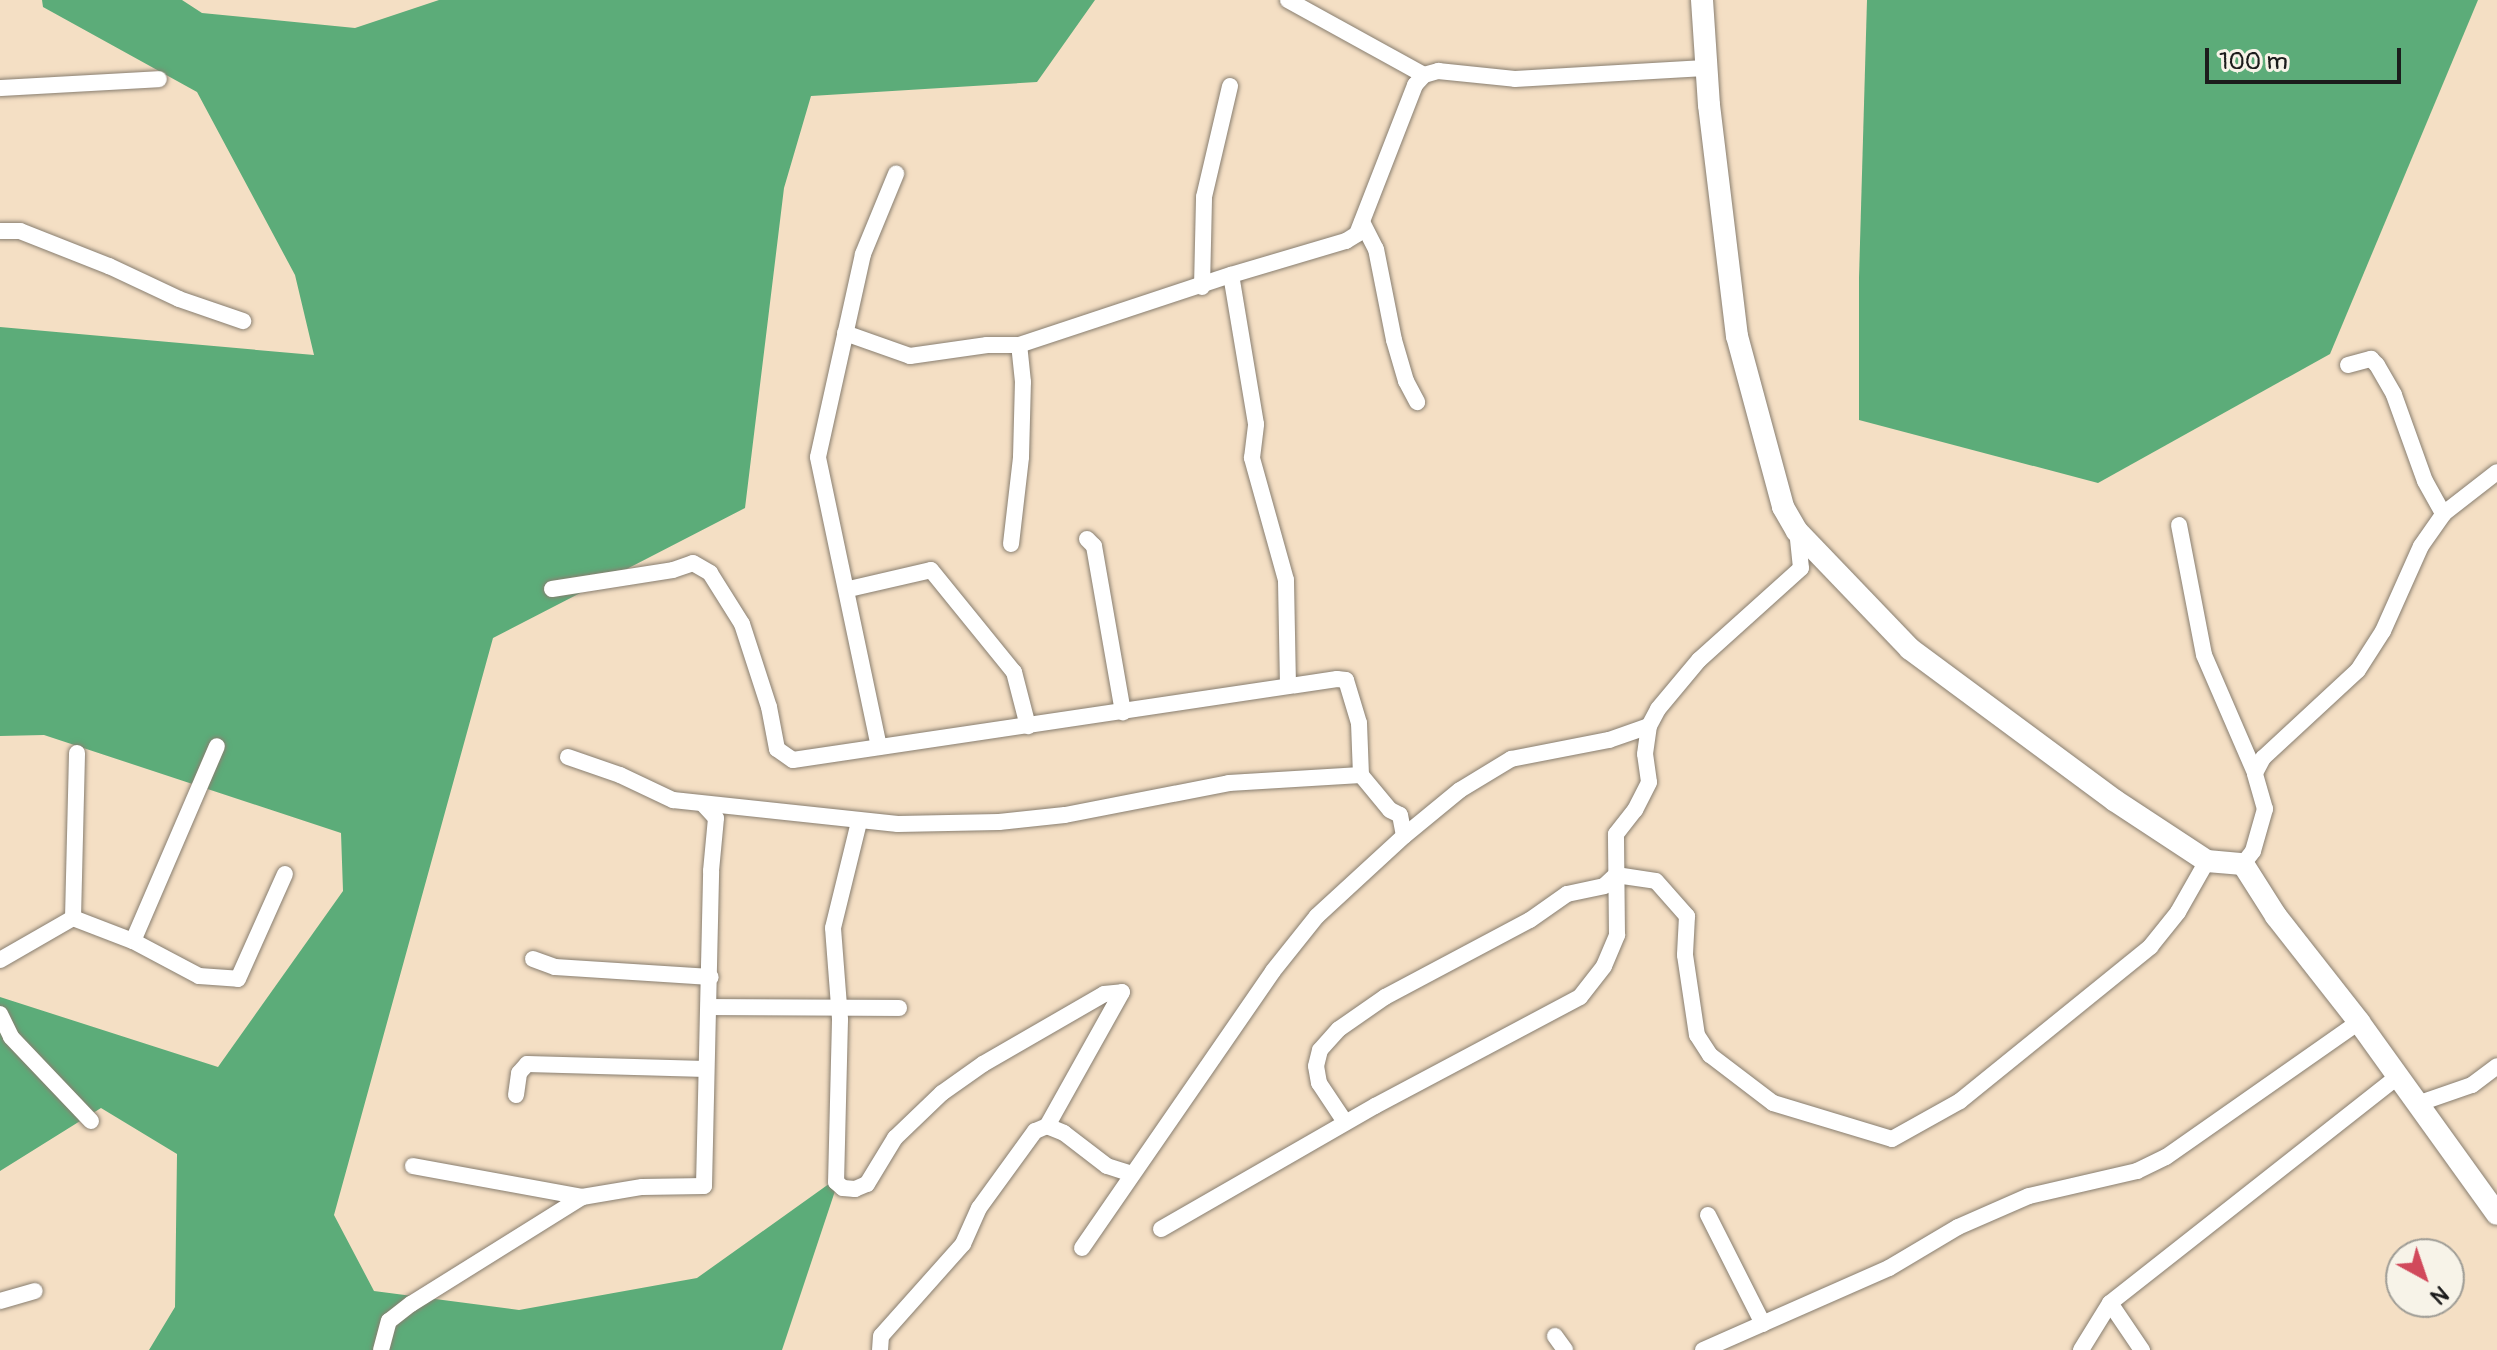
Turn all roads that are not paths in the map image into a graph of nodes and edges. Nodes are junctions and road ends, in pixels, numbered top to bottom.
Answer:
1 (1288, 0) edge
2 (1702, 0) edge
3 (1705, 68) junction
4 (1424, 75) junction
5 (159, 79) dead end
6 (1230, 86) dead end
7 (0, 88) edge
8 (896, 174) dead end
9 (1362, 222) junction
10 (0, 231) edge
11 (1231, 275) junction
12 (1202, 287) junction
13 (243, 321) dead end
14 (845, 333) junction
15 (1019, 345) junction
16 (2348, 365) dead end
17 (1417, 402) dead end
18 (2497, 473) edge
19 (2443, 514) junction
20 (2179, 525) dead end
21 (1797, 531) junction
22 (1087, 539) dead end
23 (1011, 544) dead end
24 (552, 589) dead end
25 (849, 589) junction
26 (1288, 686) junction
27 (1123, 712) junction
28 (1028, 726) junction
29 (1649, 726) junction
30 (217, 746) dead end
31 (879, 747) junction
32 (77, 753) dead end
33 (568, 757) dead end
34 (2255, 773) junction
35 (1361, 775) junction
36 (704, 805) junction
37 (859, 822) junction
38 (1404, 836) junction
39 (2207, 861) junction
40 (2243, 864) junction
41 (285, 874) dead end
42 (1616, 875) junction
43 (73, 918) junction
44 (133, 941) junction
45 (533, 959) dead end
46 (0, 960) edge
47 (711, 977) junction
48 (709, 1007) junction
49 (899, 1008) dead end
50 (839, 1009) junction
51 (0, 1014) edge
52 (2359, 1022) junction
53 (5, 1039) edge
54 (2497, 1066) edge
55 (706, 1069) junction
56 (2396, 1078) junction
57 (516, 1095) dead end
58 (2417, 1104) junction
59 (91, 1121) dead end
60 (1345, 1122) junction
61 (1047, 1126) junction
62 (413, 1166) dead end
63 (1131, 1174) junction
64 (582, 1197) junction
65 (2497, 1214) edge
66 (1708, 1215) dead end
67 (1161, 1229) dead end
68 (1082, 1248) dead end
69 (35, 1291) dead end
70 (0, 1301) edge
71 (2110, 1303) junction
72 (1763, 1324) junction
73 (1555, 1336) dead end
74 (381, 1350) edge
75 (880, 1350) edge
76 (1565, 1350) edge
77 (1703, 1350) edge
78 (2081, 1350) edge
79 (2142, 1350) edge

1 - 4 street
2 - 3 street
3 - 4 street
3 - 21 street
4 - 9 street
5 - 7 street
6 - 12 street
8 - 14 street
9 - 11 street
9 - 17 street
10 - 13 street
11 - 12 street
11 - 26 street
12 - 15 street
14 - 15 street
14 - 25 street
15 - 23 street
16 - 19 street
18 - 19 street
19 - 34 street
20 - 34 street
21 - 29 street
21 - 39 street
22 - 27 street
24 - 31 street
25 - 28 street
25 - 31 street
26 - 27 street
26 - 35 street
27 - 28 street
28 - 31 street
29 - 38 street
29 - 42 street
30 - 44 street
32 - 43 street
33 - 36 street
34 - 40 street
35 - 37 street
35 - 38 street
36 - 37 street
36 - 47 street
37 - 50 street
38 - 63 street
39 - 40 street
39 - 42 street
40 - 52 street
41 - 44 street
42 - 60 street
42 - 60 street
43 - 44 street
43 - 46 street
45 - 47 street
47 - 48 street
48 - 50 street
48 - 55 street
49 - 50 street
50 - 61 street
51 - 53 street
52 - 56 street
52 - 72 street
53 - 59 street
54 - 58 street
55 - 57 street
55 - 64 street
56 - 58 street
56 - 71 street
58 - 65 street
60 - 67 street
61 - 63 street
61 - 75 street
62 - 64 street
63 - 68 street
64 - 74 street
66 - 72 street
69 - 70 street
71 - 78 street
71 - 79 street
72 - 77 street
73 - 76 street

